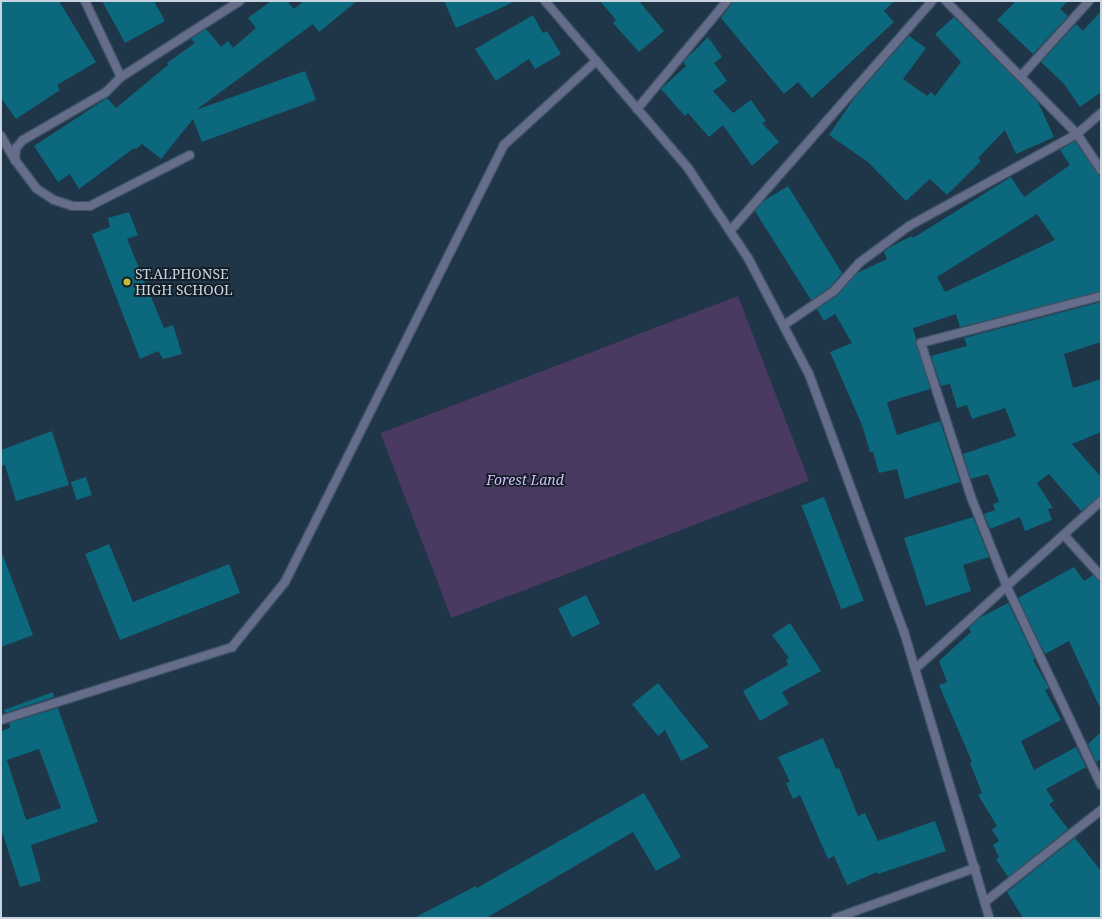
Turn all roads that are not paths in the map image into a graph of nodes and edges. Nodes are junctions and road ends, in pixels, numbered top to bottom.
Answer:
1 (85, 1) edge
2 (240, 1) edge
3 (545, 1) edge
4 (727, 1) edge
5 (932, 1) edge
6 (946, 1) edge
7 (1089, 1) edge
8 (596, 61) junction
9 (1022, 75) junction
10 (121, 77) junction
11 (637, 109) junction
12 (1101, 113) edge
13 (1077, 134) junction
14 (1, 136) edge
15 (190, 155) dead end
16 (15, 160) junction
17 (1101, 170) edge
18 (730, 231) junction
19 (1101, 296) edge
20 (784, 325) junction
21 (1101, 501) edge
22 (1064, 536) junction
23 (1101, 576) edge
24 (1007, 587) junction
25 (916, 669) junction
26 (1, 720) edge
27 (1101, 785) edge
28 (1101, 810) edge
29 (975, 868) junction
30 (984, 902) junction
31 (836, 918) edge
32 (989, 918) edge

1 - 10 street
2 - 10 street
3 - 8 street
4 - 11 street
5 - 18 street
6 - 9 street
7 - 9 street
8 - 11 street
8 - 26 street
9 - 13 street
10 - 16 street
11 - 18 street
12 - 13 street
13 - 17 street
13 - 20 street
14 - 16 street
15 - 16 street
18 - 20 street
19 - 24 street
20 - 25 street
21 - 22 street
22 - 23 street
22 - 24 street
24 - 25 street
24 - 27 street
25 - 29 street
28 - 30 street
29 - 30 street
29 - 31 street
30 - 32 street

